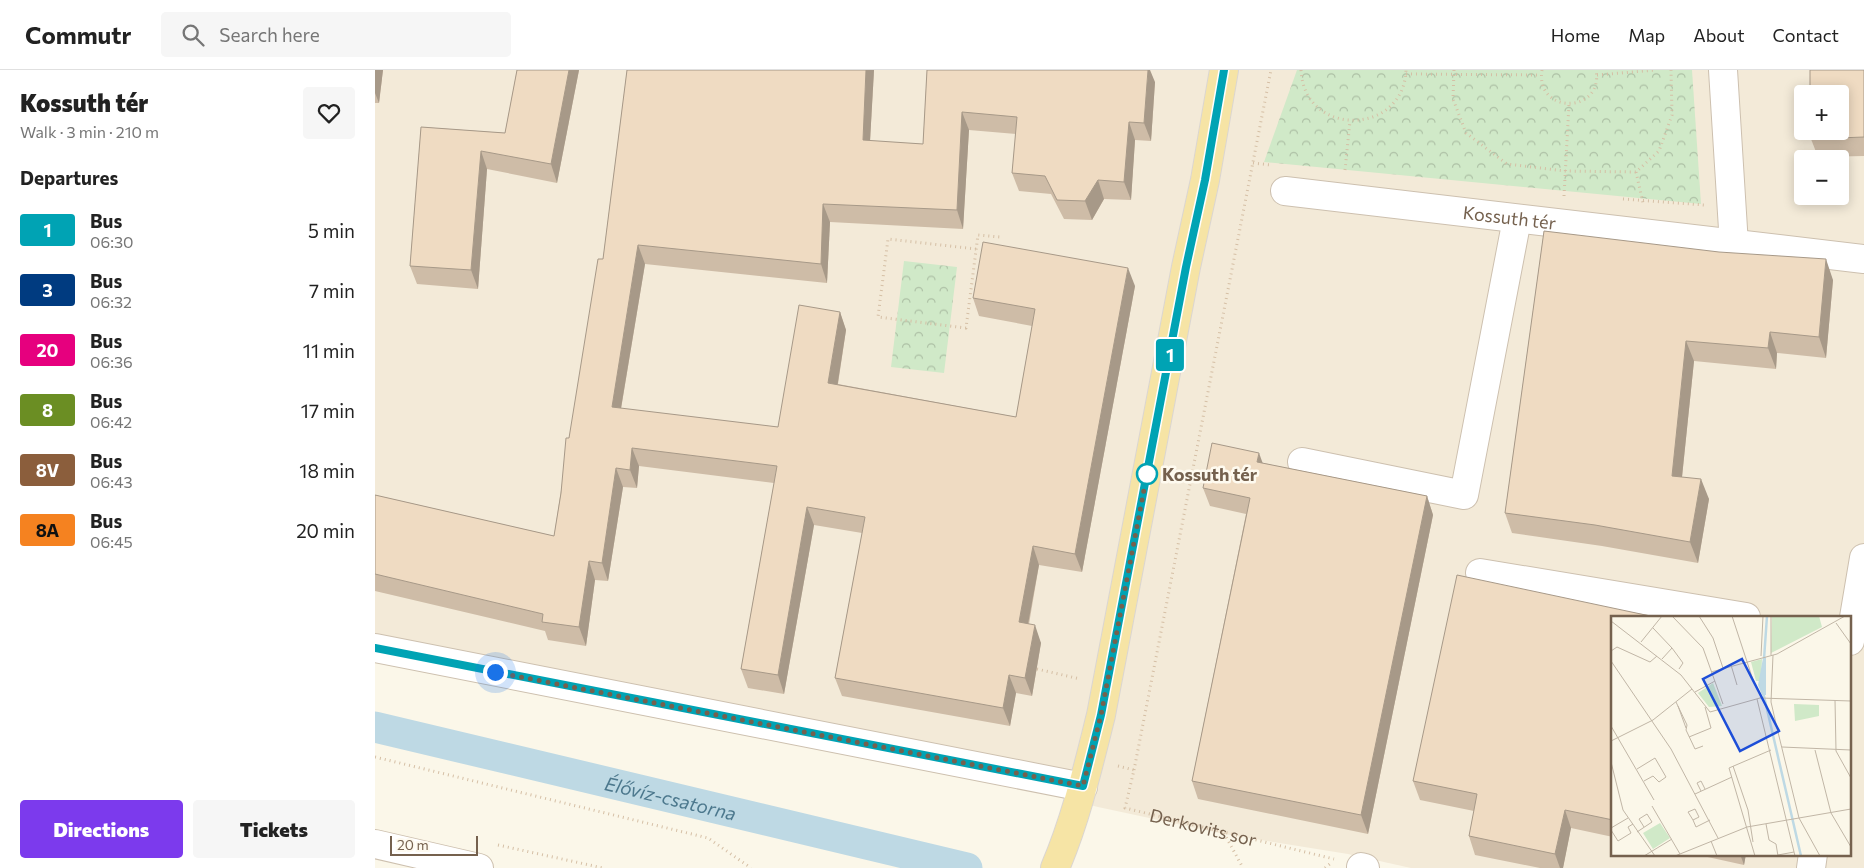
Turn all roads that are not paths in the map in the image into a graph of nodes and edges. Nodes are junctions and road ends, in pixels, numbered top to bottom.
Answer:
1 (1224, 70) edge
2 (1723, 70) edge
3 (1285, 191) dead end
4 (1517, 219) junction
5 (1734, 245) junction
6 (1864, 259) edge
7 (1302, 462) dead end
8 (1864, 558) edge
9 (1480, 573) dead end
10 (1740, 616) edge
11 (1851, 636) edge
12 (375, 648) edge
13 (1083, 786) junction
14 (375, 844) edge
15 (479, 868) edge
16 (1055, 868) edge

1 - 13 main road
2 - 5 street
3 - 4 street, Kossuth tér
4 - 5 street, Kossuth tér
4 - 7 street
5 - 6 street, Kossuth tér
8 - 11 street
9 - 10 street
12 - 13 street
13 - 16 main road
14 - 15 street

